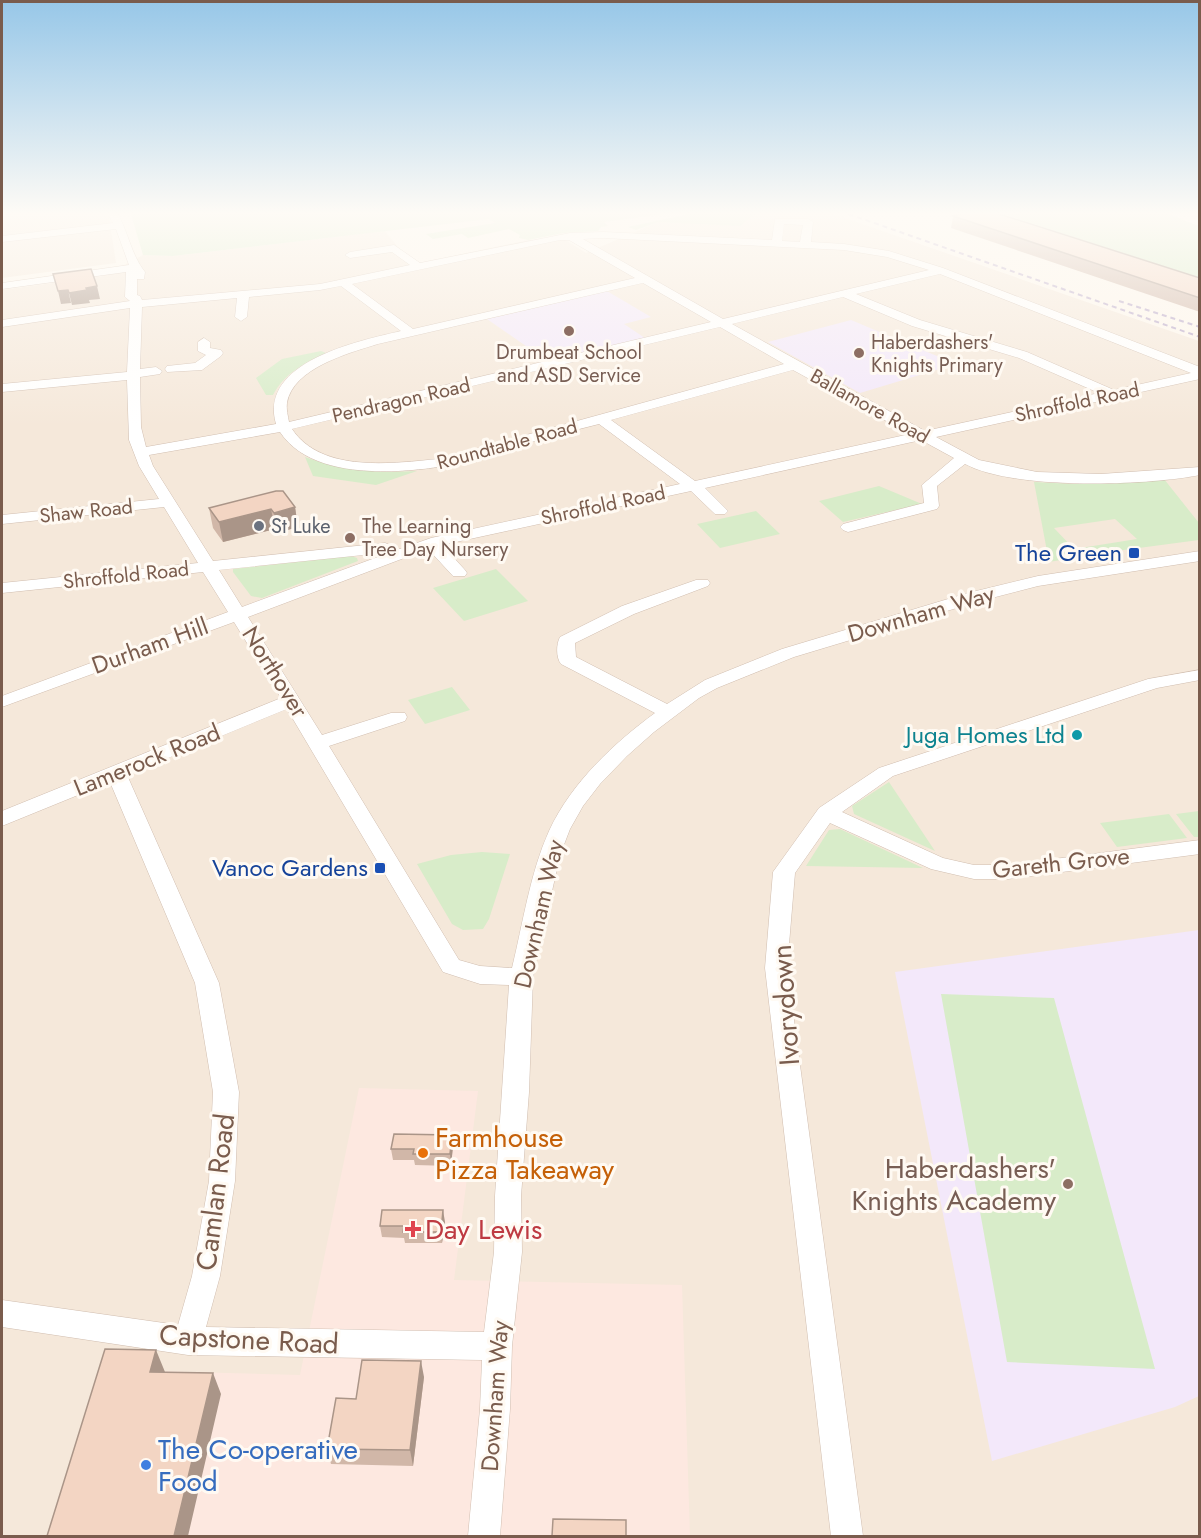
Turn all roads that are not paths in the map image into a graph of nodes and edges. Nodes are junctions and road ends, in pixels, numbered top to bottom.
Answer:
1 (131, 283) edge
2 (344, 283) joint
3 (629, 283) edge
4 (652, 283) edge
5 (889, 283) edge
6 (971, 283) edge
7 (845, 294) junction
8 (243, 295) junction
9 (136, 301) junction
10 (241, 316) dead end
11 (724, 323) junction
12 (2, 324) edge
13 (411, 333) junction
14 (204, 342) dead end
15 (796, 365) junction
16 (171, 369) dead end
17 (156, 371) dead end
18 (1200, 373) edge
19 (135, 374) junction
20 (2, 388) edge
21 (1112, 394) junction
22 (601, 419) junction
23 (284, 427) junction
24 (923, 435) junction
25 (140, 452) junction
26 (963, 458) junction
27 (1200, 471) edge
28 (693, 485) junction
29 (170, 502) junction
30 (720, 511) dead end
31 (2, 520) edge
32 (848, 527) dead end
33 (431, 543) junction
34 (399, 554) junction
35 (1200, 556) edge
36 (210, 566) junction
37 (459, 573) dead end
38 (702, 583) dead end
39 (2, 588) edge
40 (239, 613) junction
41 (1200, 675) edge
42 (292, 700) junction
43 (2, 702) edge
44 (668, 712) junction
45 (398, 717) dead end
46 (318, 743) junction
47 (116, 773) junction
48 (826, 813) junction
49 (2, 819) edge
50 (1200, 847) edge
51 (521, 977) junction
52 (2, 1314) edge
53 (188, 1341) junction
54 (497, 1346) junction
55 (483, 1536) edge
56 (847, 1536) edge

1 - 9 street, Northover
2 - 8 street
2 - 13 street
3 - 13 street
4 - 11 street, Ballamore Road
5 - 7 street, Pendragon Road
6 - 18 street
7 - 11 street, Pendragon Road
7 - 21 street
8 - 9 street
8 - 10 street
9 - 12 street
9 - 19 street, Northover
11 - 15 street, Ballamore Road
11 - 23 street, Pendragon Road
13 - 23 street
14 - 16 street
15 - 22 street, Roundtable Road
15 - 24 street, Ballamore Road
17 - 19 street
18 - 21 street, Shroffold Road
19 - 20 street
19 - 25 street, Northover
21 - 24 street, Shroffold Road
22 - 23 street, Roundtable Road
22 - 28 street
23 - 25 street, Pendragon Road
24 - 26 street, Ballamore Road
24 - 28 street, Shroffold Road
25 - 29 street, Northover
26 - 27 street, Ballamore Road
26 - 32 street
28 - 30 street
28 - 33 street, Shroffold Road
29 - 31 street, Shaw Road
29 - 36 street, Northover
33 - 34 street, Shroffold Road
33 - 37 street
34 - 36 street, Shroffold Road
34 - 40 street, Durham Hill
35 - 44 street, Downham Way
36 - 39 street, Shroffold Road
36 - 40 street, Northover
38 - 44 street
40 - 42 street, Northover
40 - 43 street, Durham Hill
41 - 48 street, Ivorydown
42 - 46 street, Northover
42 - 47 street, Lamerock Road
44 - 51 street, Downham Way
45 - 46 street
46 - 51 street, Northover
47 - 49 street, Lamerock Road
47 - 53 street, Camlan Road
48 - 50 street, Gareth Grove
48 - 56 street, Ivorydown
51 - 54 street, Downham Way
52 - 53 street, Capstone Road
53 - 54 street, Capstone Road
54 - 55 street, Downham Way

